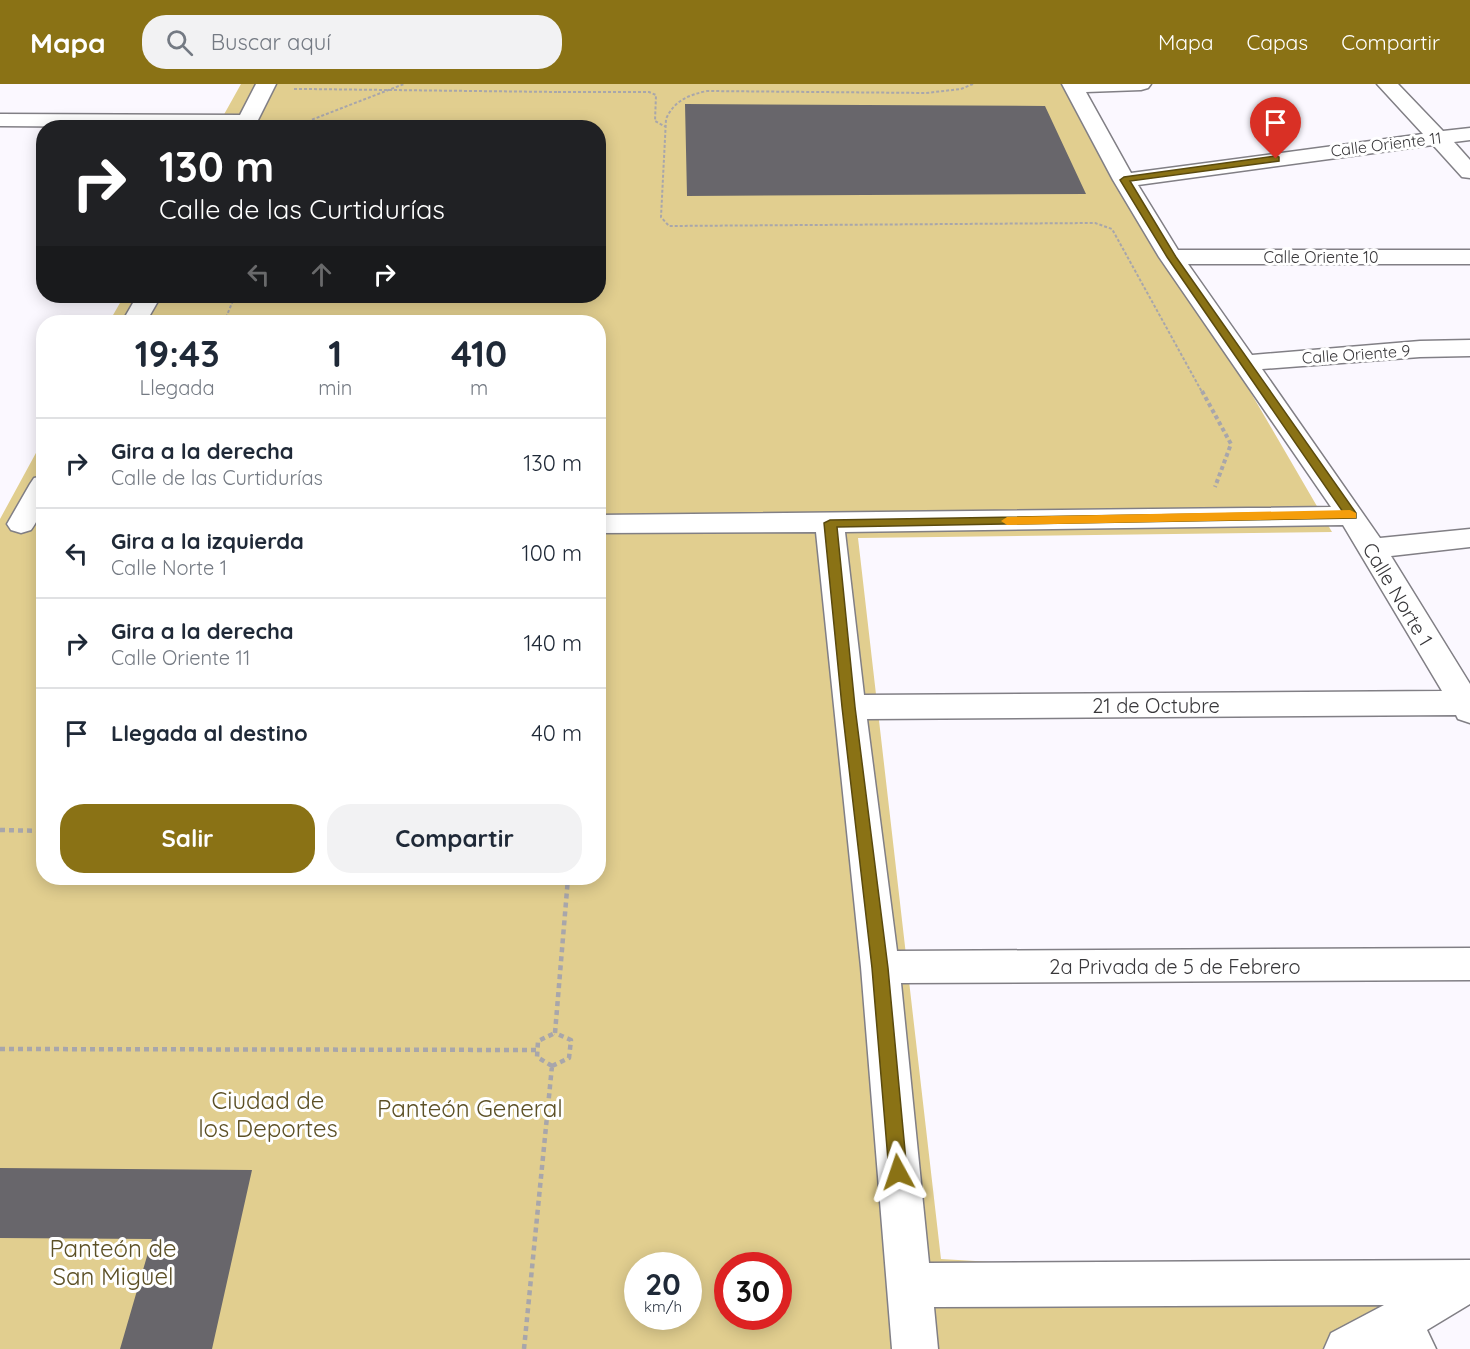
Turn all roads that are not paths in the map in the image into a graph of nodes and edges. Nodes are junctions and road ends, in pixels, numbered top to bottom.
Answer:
1 (266, 84) edge
2 (1141, 84) edge
3 (1387, 84) edge
4 (1072, 85) edge
5 (0, 120) edge
6 (247, 120) edge
7 (36, 121) edge
8 (1470, 134) edge
9 (1439, 138) junction
10 (1470, 172) edge
11 (1124, 180) junction
12 (1171, 257) junction
13 (1470, 257) edge
14 (1470, 348) edge
15 (1243, 363) junction
16 (36, 499) edge
17 (1352, 516) junction
18 (830, 523) junction
19 (22, 524) edge
20 (606, 524) edge
21 (1470, 538) edge
22 (1370, 549) junction
23 (849, 707) junction
24 (1467, 707) edge
25 (1470, 964) edge
26 (880, 968) junction
27 (1465, 1282) edge
28 (908, 1285) junction
29 (1404, 1336) edge
30 (915, 1349) edge
31 (1347, 1349) edge

1 - 6 street
2 - 4 street
3 - 9 street
4 - 11 street, Calle Norte 1
5 - 7 street
8 - 9 street, Calle Oriente 11
9 - 10 street
9 - 11 street, Calle Oriente 11
11 - 12 street, Calle Norte 1
12 - 13 street, Calle Oriente 10
12 - 15 street, Calle Norte 1
14 - 15 street, Calle Oriente 9
15 - 17 street, Calle Norte 1
16 - 19 street
17 - 18 street
17 - 22 street, Calle Norte 1
18 - 20 street
18 - 23 street
21 - 22 street
22 - 24 street, Calle Norte 1
23 - 24 street, 21 de Octubre
23 - 26 street
25 - 26 street, 2a Privada de 5 de Febrero
26 - 28 street
27 - 28 street
27 - 29 street
28 - 30 street
29 - 31 street

